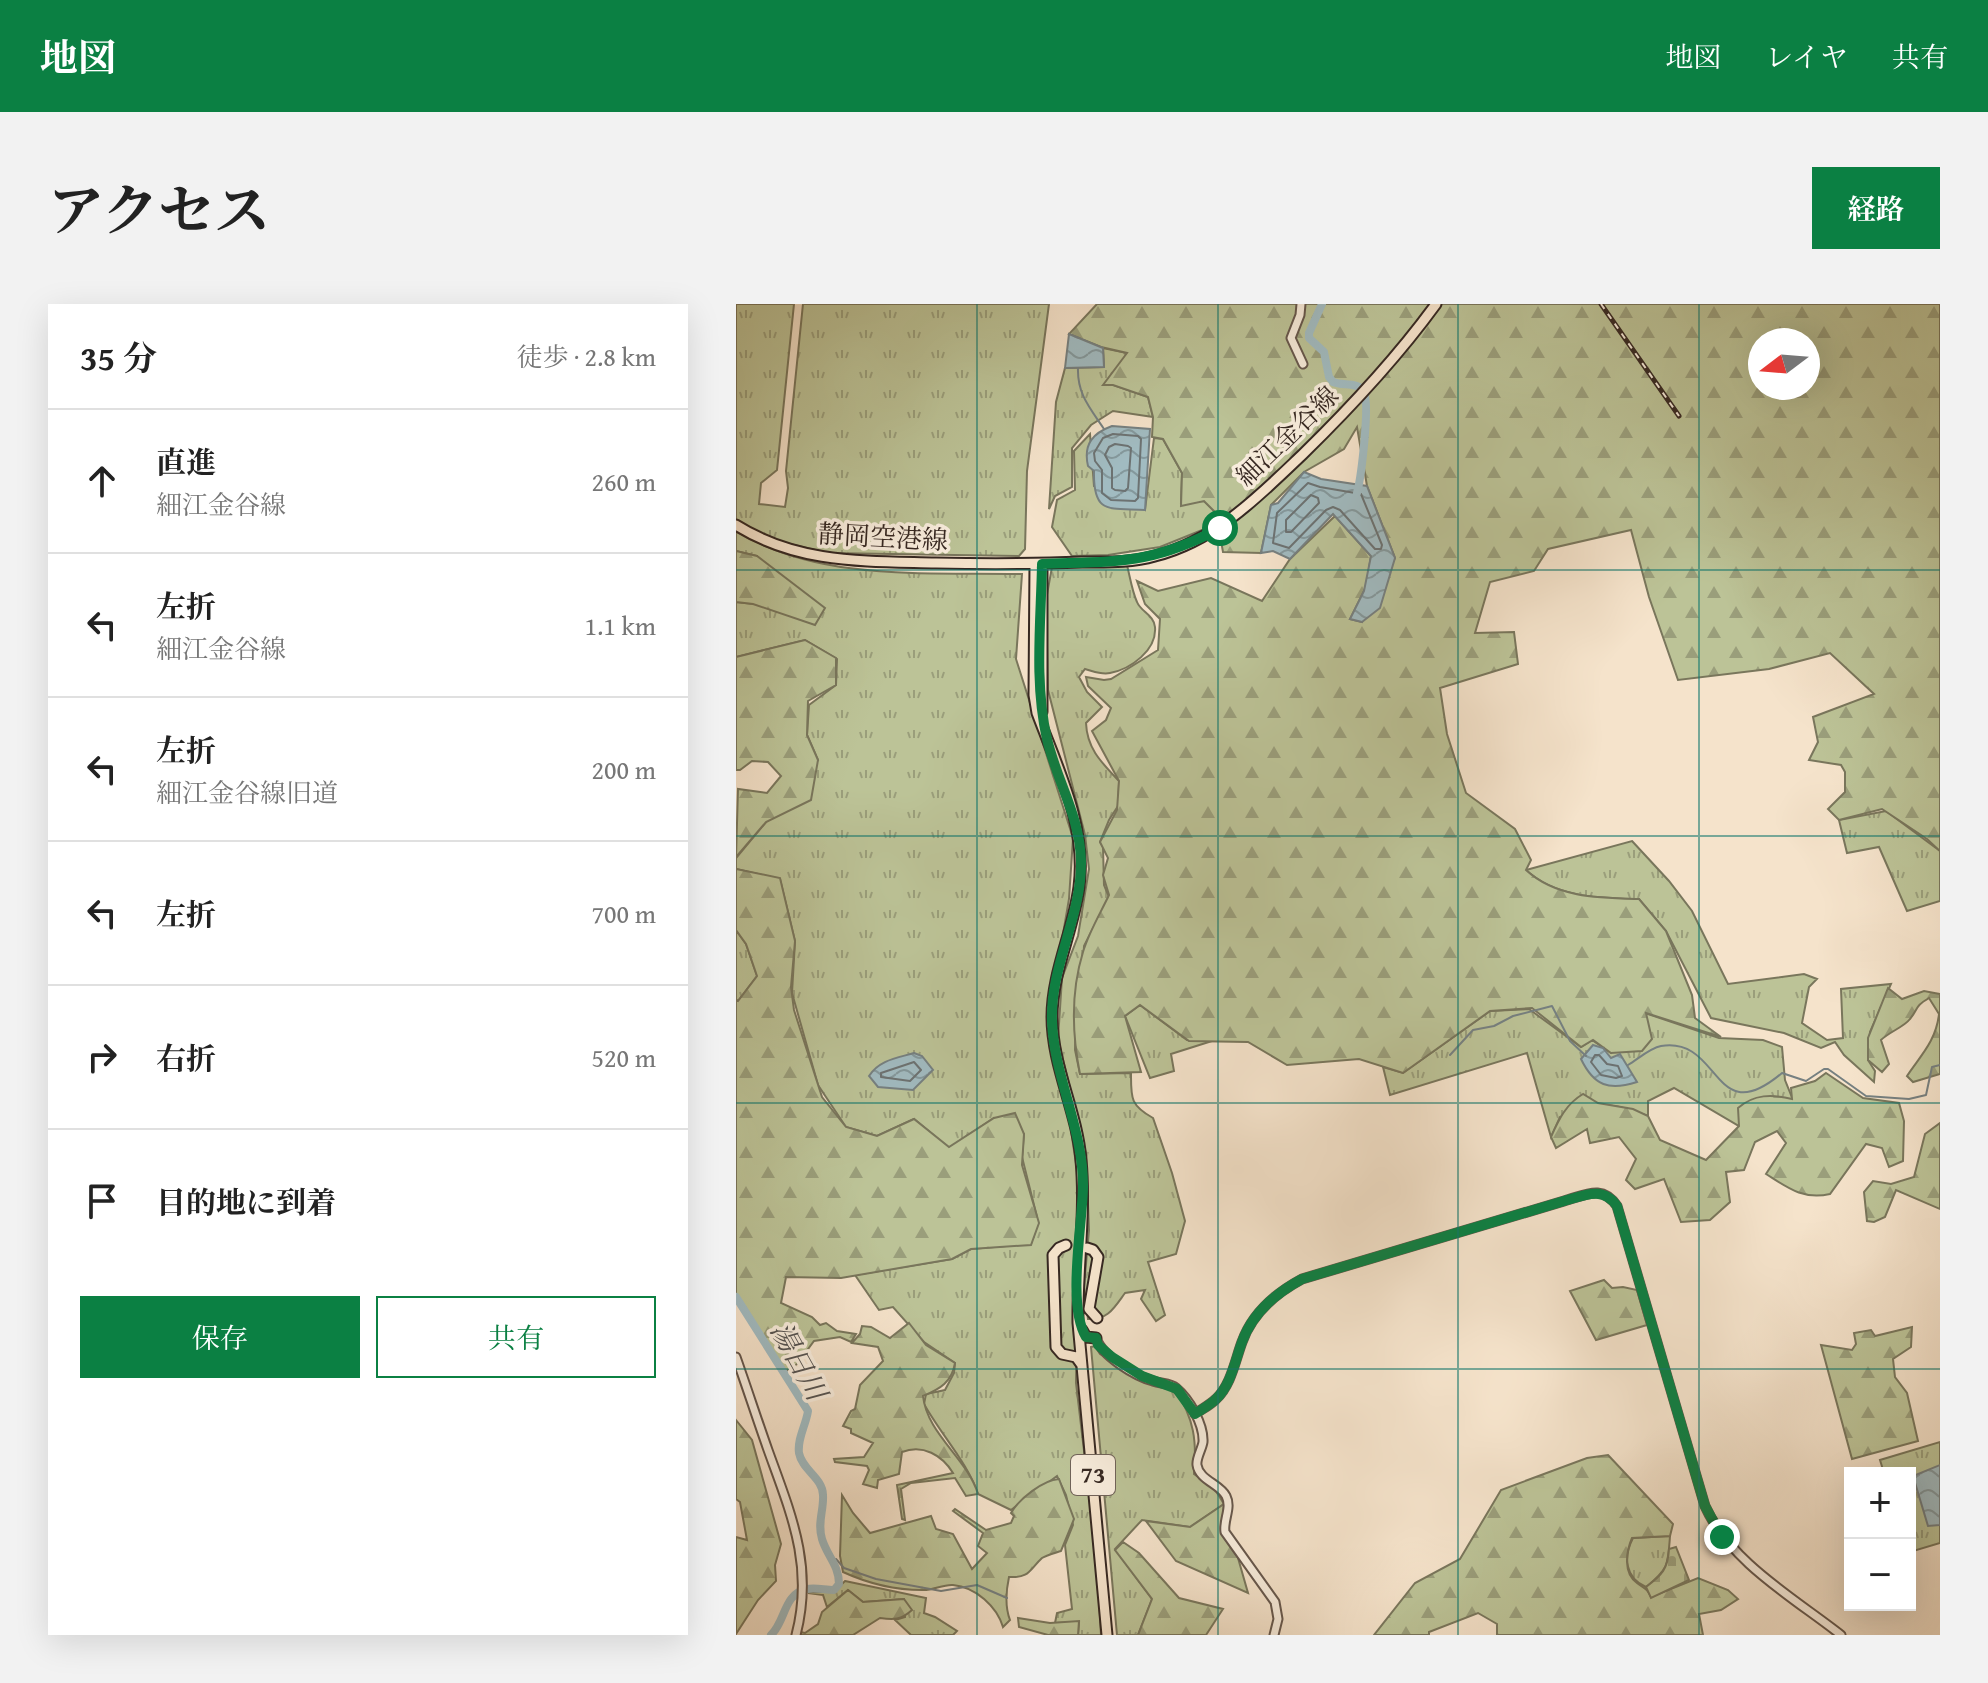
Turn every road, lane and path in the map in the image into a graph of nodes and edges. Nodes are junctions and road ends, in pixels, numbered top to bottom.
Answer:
1 (1301, 304) edge
2 (1436, 304) edge
3 (1303, 364) dead end
4 (736, 525) edge
5 (1038, 564) junction
6 (1066, 1245) dead end
7 (1087, 1248) dead end
8 (1097, 1318) dead end
9 (1078, 1323) junction
10 (1096, 1338) junction
11 (1076, 1354) junction
12 (736, 1357) edge
13 (1195, 1414) junction
14 (796, 1635) edge
15 (1107, 1635) edge
16 (1274, 1635) edge
17 (1841, 1635) edge

1 - 3 street
2 - 5 main road, 細江金谷線
4 - 5 main road, 静岡空港線
5 - 9 main road
6 - 11 main road
7 - 8 main road
9 - 10 main road
9 - 11 main road
10 - 11 main road
10 - 13 street
11 - 15 main road, 73
12 - 14 street
13 - 16 street
13 - 17 street

